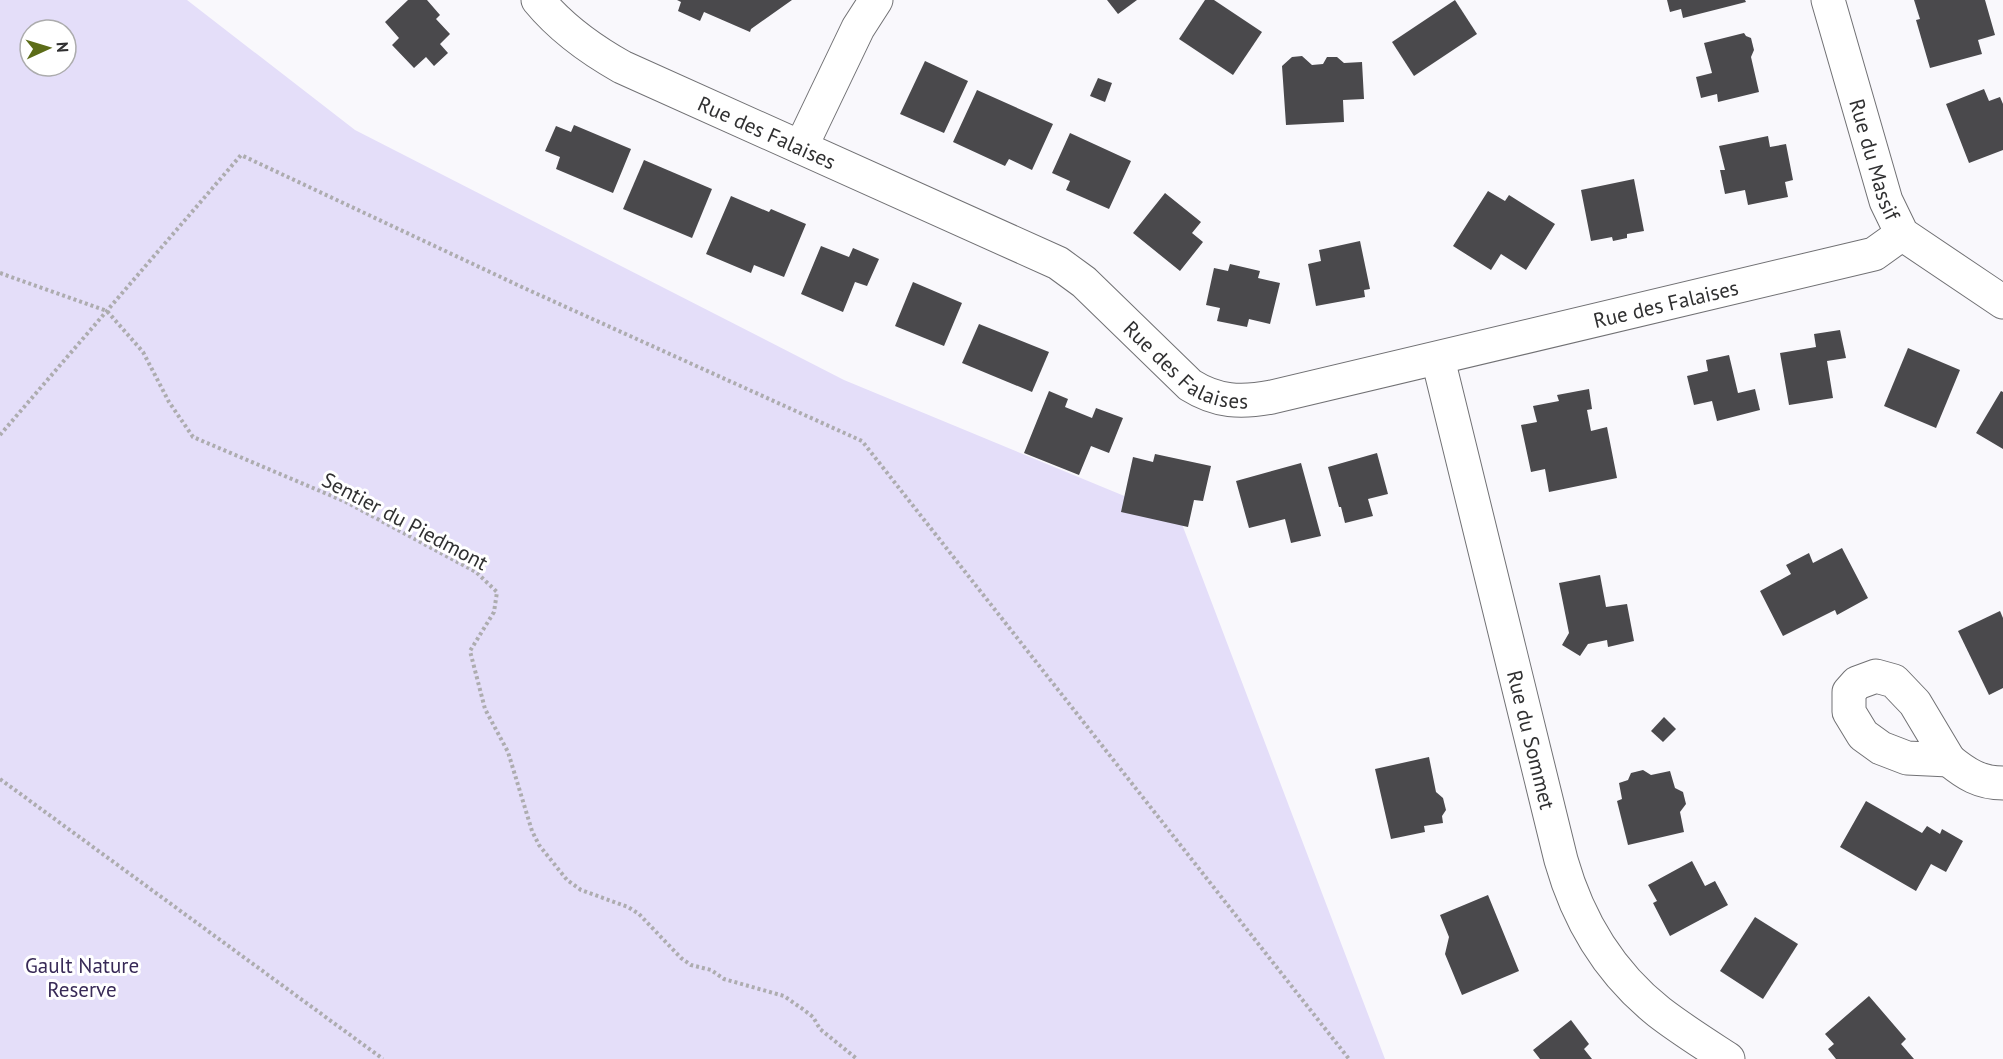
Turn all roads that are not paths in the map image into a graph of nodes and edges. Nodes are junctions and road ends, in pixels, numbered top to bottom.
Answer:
1 (538, 0) edge
2 (876, 0) edge
3 (1828, 0) edge
4 (801, 147) junction
5 (1902, 234) junction
6 (2003, 302) edge
7 (1438, 359) junction
8 (1949, 760) dead end
9 (2003, 783) edge
10 (1728, 1059) edge

1 - 4 street, Rue des Falaises
2 - 4 street
3 - 5 street, Rue du Massif
4 - 7 street, Rue des Falaises
5 - 6 street, Rue du Massif
5 - 7 street, Rue des Falaises
7 - 10 street, Rue du Sommet
8 - 9 street

